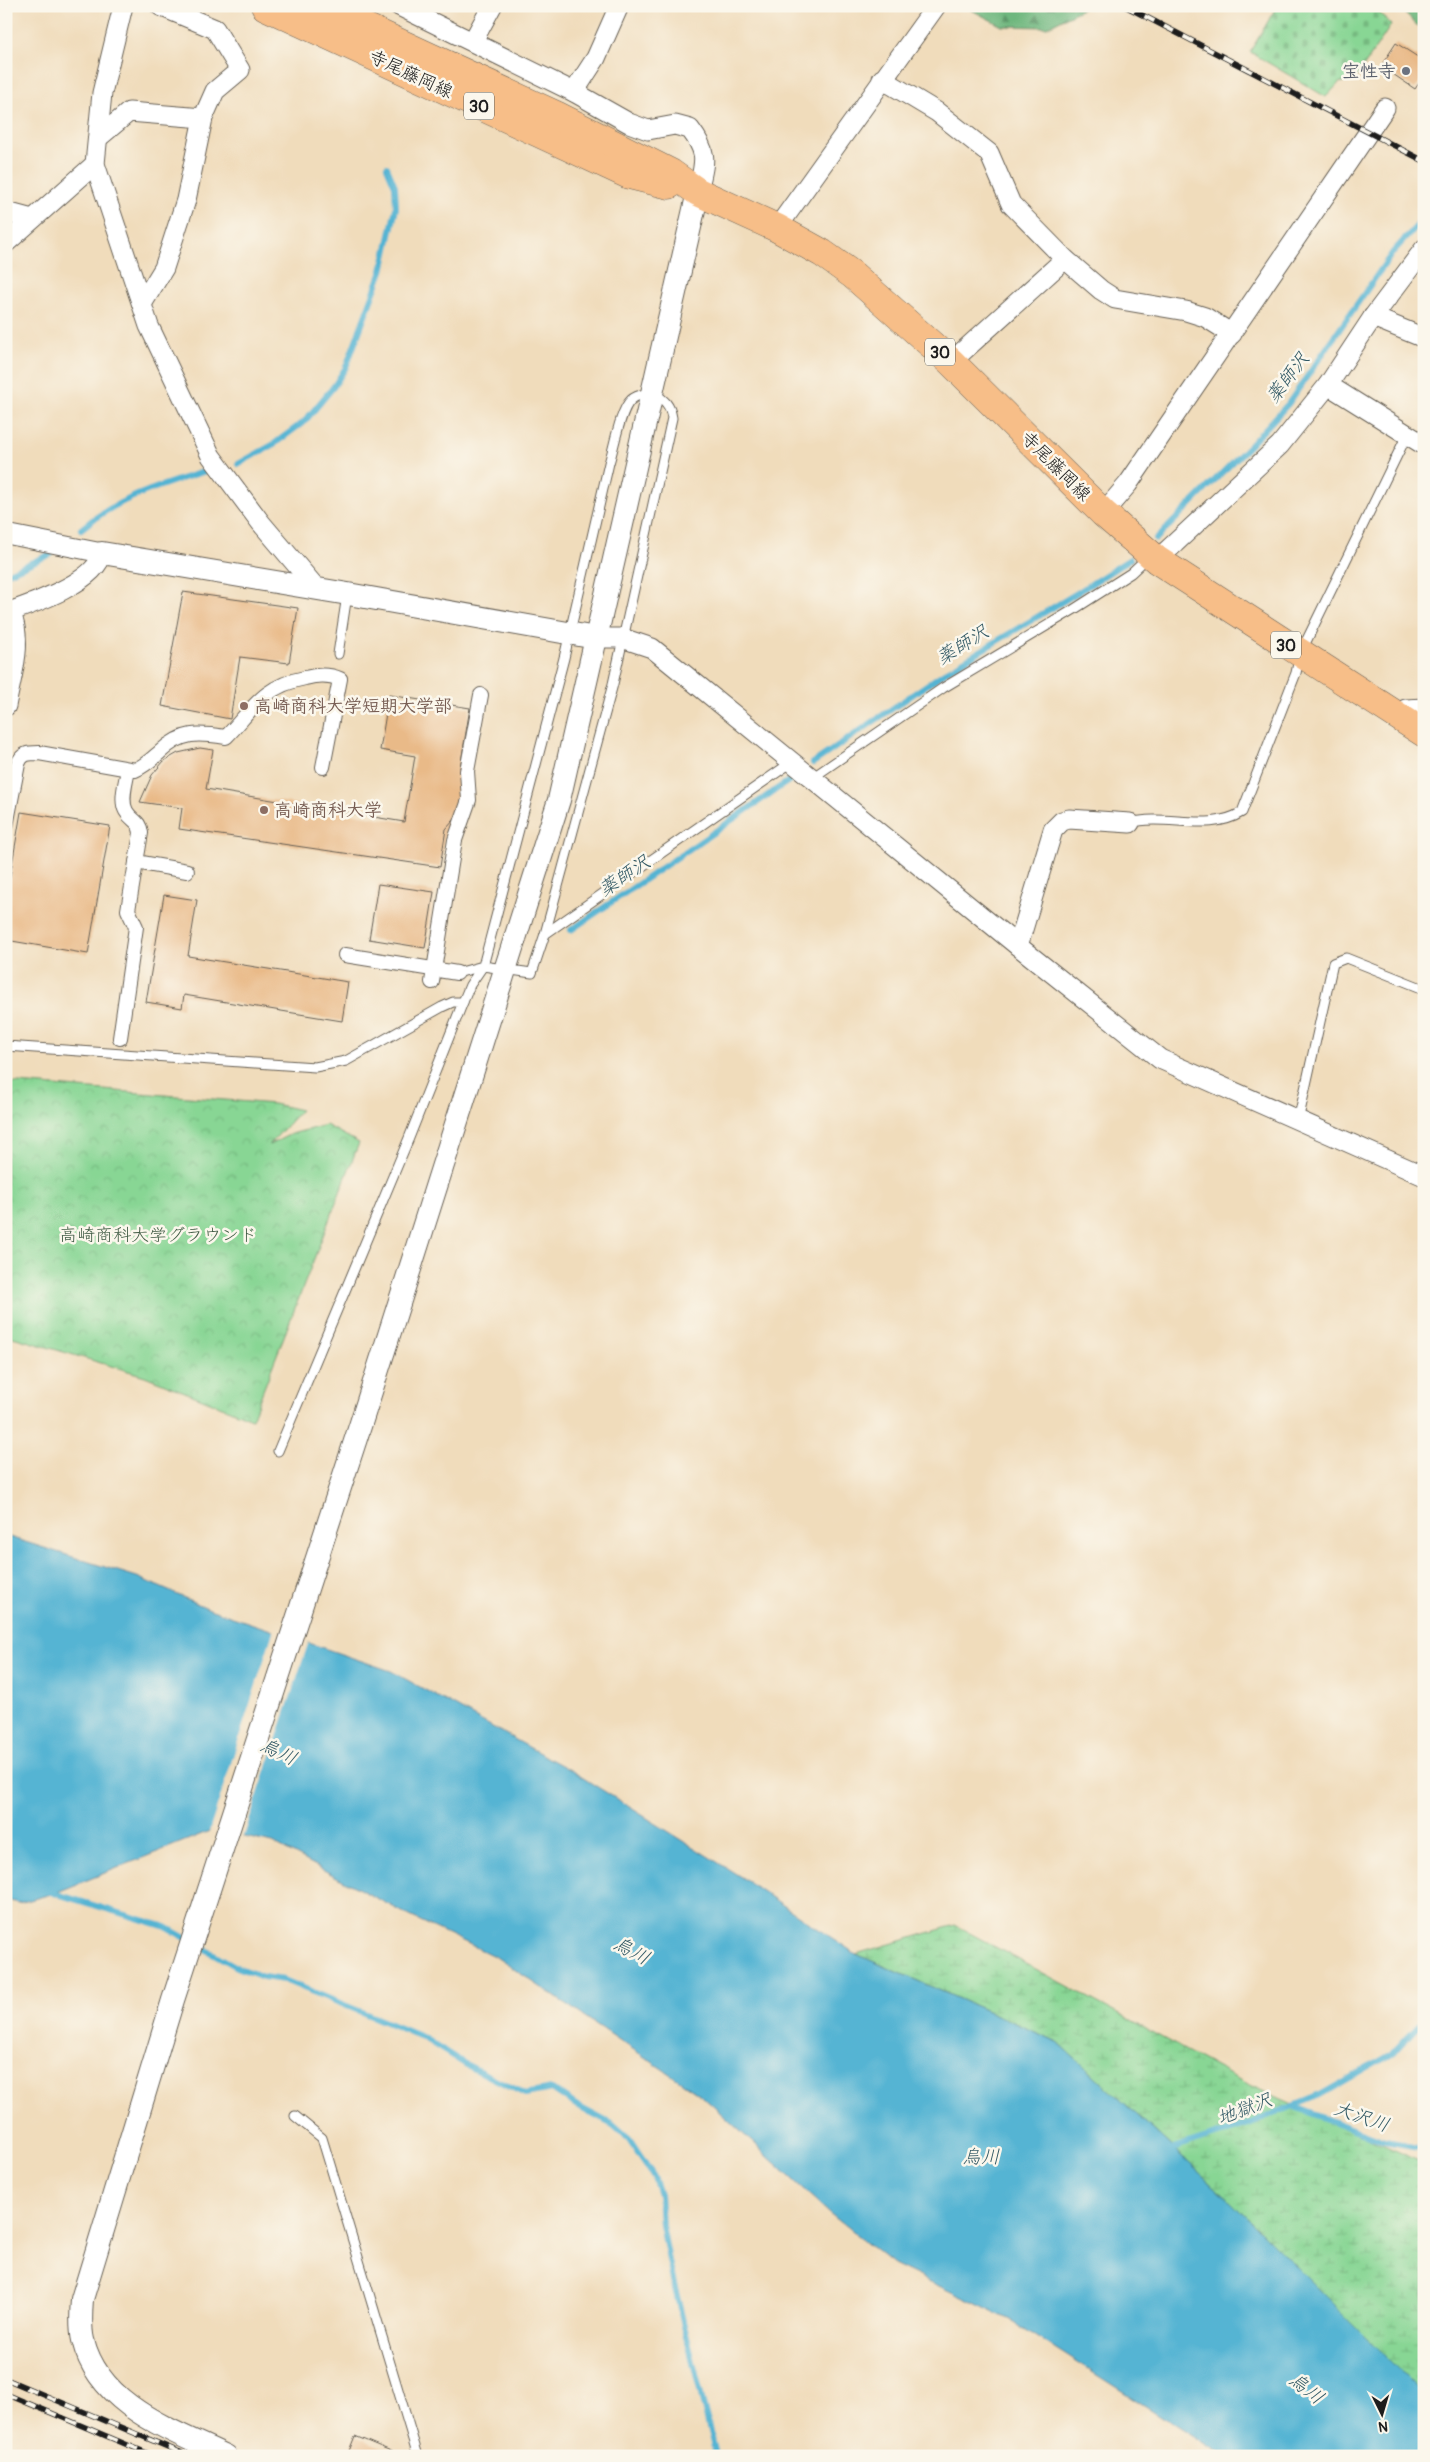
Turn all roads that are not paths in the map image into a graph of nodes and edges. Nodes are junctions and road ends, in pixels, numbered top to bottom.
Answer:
1 (123, 6) edge
2 (160, 6) edge
3 (265, 6) edge
4 (320, 6) edge
5 (399, 6) edge
6 (492, 6) edge
7 (619, 6) edge
8 (936, 6) edge
9 (473, 41) junction
10 (882, 79) junction
11 (574, 92) junction
12 (1385, 108) dead end
13 (203, 118) junction
14 (98, 138) junction
15 (95, 164) junction
16 (698, 192) junction
17 (6, 212) edge
18 (32, 219) junction
19 (777, 228) junction
20 (6, 243) edge
21 (1424, 249) edge
22 (1065, 259) junction
23 (142, 304) junction
24 (1373, 317) junction
25 (1232, 334) junction
26 (1424, 338) edge
27 (951, 362) junction
28 (1328, 385) junction
29 (653, 392) junction
30 (1407, 435) junction
31 (1424, 445) edge
32 (1103, 513) junction
33 (6, 534) edge
34 (102, 553) junction
35 (1154, 557) junction
36 (316, 589) junction
37 (348, 594) junction
38 (8, 612) edge
39 (570, 634) junction
40 (596, 638) junction
41 (622, 638) junction
42 (338, 654) dead end
43 (1300, 654) junction
44 (482, 695) dead end
45 (6, 706) edge
46 (1424, 708) edge
47 (1394, 714) junction
48 (1424, 734) edge
49 (792, 762) junction
50 (323, 767) dead end
51 (128, 770) junction
52 (812, 778) junction
53 (1130, 822) joint
54 (6, 826) edge
55 (136, 862) junction
56 (187, 871) dead end
57 (545, 934) junction
58 (1018, 946) junction
59 (345, 955) dead end
60 (483, 966) junction
61 (505, 969) junction
62 (457, 972) joint
63 (433, 975) junction
64 (1424, 989) edge
65 (462, 1002) junction
66 (120, 1038) dead end
67 (6, 1046) edge
68 (1298, 1121) junction
69 (1424, 1176) edge
70 (278, 1451) dead end
71 (295, 2116) dead end
72 (226, 2456) edge
73 (418, 2456) edge

1 - 14 street
2 - 13 street
3 - 16 main road, 寺尾藤岡線 / 30
4 - 16 main road, 寺尾藤岡線 / 30
5 - 9 street
6 - 9 street
7 - 11 street
8 - 10 street
9 - 11 street
10 - 19 street
10 - 22 street
11 - 16 street
12 - 25 street
13 - 14 street
13 - 23 street
14 - 15 street
15 - 18 street
15 - 23 street
16 - 19 main road, 寺尾藤岡線 / 30
16 - 29 street
17 - 18 street
18 - 20 street
19 - 27 main road, 寺尾藤岡線 / 30
21 - 24 street
22 - 25 street
22 - 27 street
23 - 36 street
24 - 26 street
24 - 28 street
25 - 32 street
27 - 32 main road, 寺尾藤岡線 / 30
28 - 30 street
28 - 35 street
29 - 39 lane
29 - 40 street
29 - 41 lane
30 - 31 street
30 - 43 lane
32 - 35 main road, 寺尾藤岡線 / 30
33 - 34 street
34 - 36 street
34 - 38 street
35 - 43 main road, 寺尾藤岡線 / 30
35 - 52 lane
36 - 37 street
37 - 39 street
37 - 42 lane
38 - 45 street
39 - 40 street
39 - 60 lane
40 - 41 street
40 - 61 street
41 - 49 street
41 - 57 lane
43 - 47 main road, 寺尾藤岡線 / 30
43 - 53 lane
44 - 63 street
46 - 47 street
47 - 48 main road, 寺尾藤岡線 / 30
49 - 52 street
49 - 57 lane
50 - 51 street
51 - 54 street
51 - 55 street
52 - 58 street
53 - 58 street
55 - 56 street
55 - 66 street
57 - 61 lane
58 - 68 street
59 - 63 street
60 - 61 lane
60 - 62 lane
60 - 65 lane
61 - 72 street
62 - 63 street
64 - 68 lane
65 - 67 lane
65 - 70 lane
68 - 69 street
71 - 73 lane

